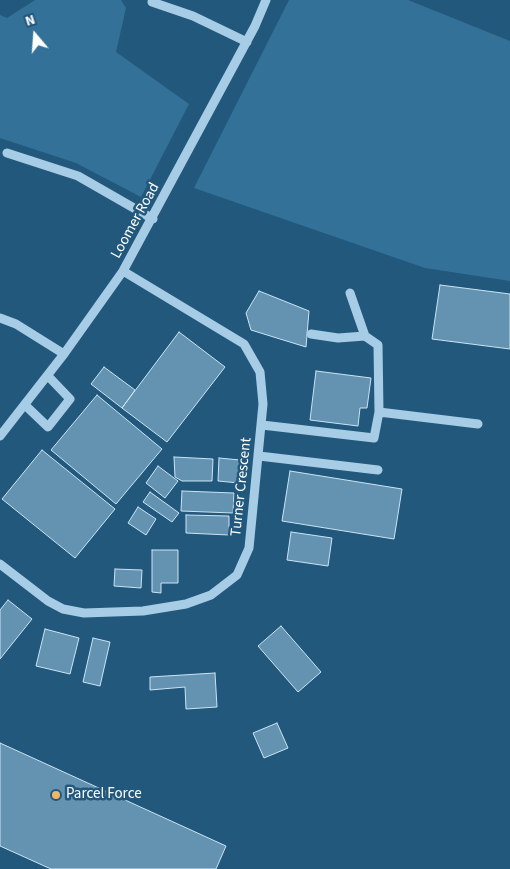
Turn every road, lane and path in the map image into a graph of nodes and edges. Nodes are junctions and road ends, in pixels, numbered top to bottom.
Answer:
1 (266, 0) edge
2 (152, 2) dead end
3 (247, 42) junction
4 (7, 153) dead end
5 (153, 219) junction
6 (123, 271) junction
7 (350, 293) dead end
8 (0, 318) edge
9 (310, 334) dead end
10 (365, 336) junction
11 (64, 354) junction
12 (48, 376) junction
13 (25, 405) junction
14 (379, 412) junction
15 (478, 424) dead end
16 (262, 425) junction
17 (0, 436) edge
18 (259, 456) junction
19 (378, 470) dead end
20 (0, 564) edge

1 - 3 street, Loomer Road
2 - 3 street
3 - 5 street, Loomer Road
4 - 5 street
5 - 6 street, Loomer Road
6 - 11 street, Loomer Road
6 - 16 street, Turner Crescent
7 - 10 street
8 - 11 street
9 - 10 street
10 - 14 street
11 - 12 street, Loomer Road
12 - 13 street, Loomer Road
12 - 13 street
13 - 17 street, Loomer Road
14 - 15 street
14 - 16 street
16 - 18 street, Turner Crescent
18 - 19 street
18 - 20 street, Turner Crescent

